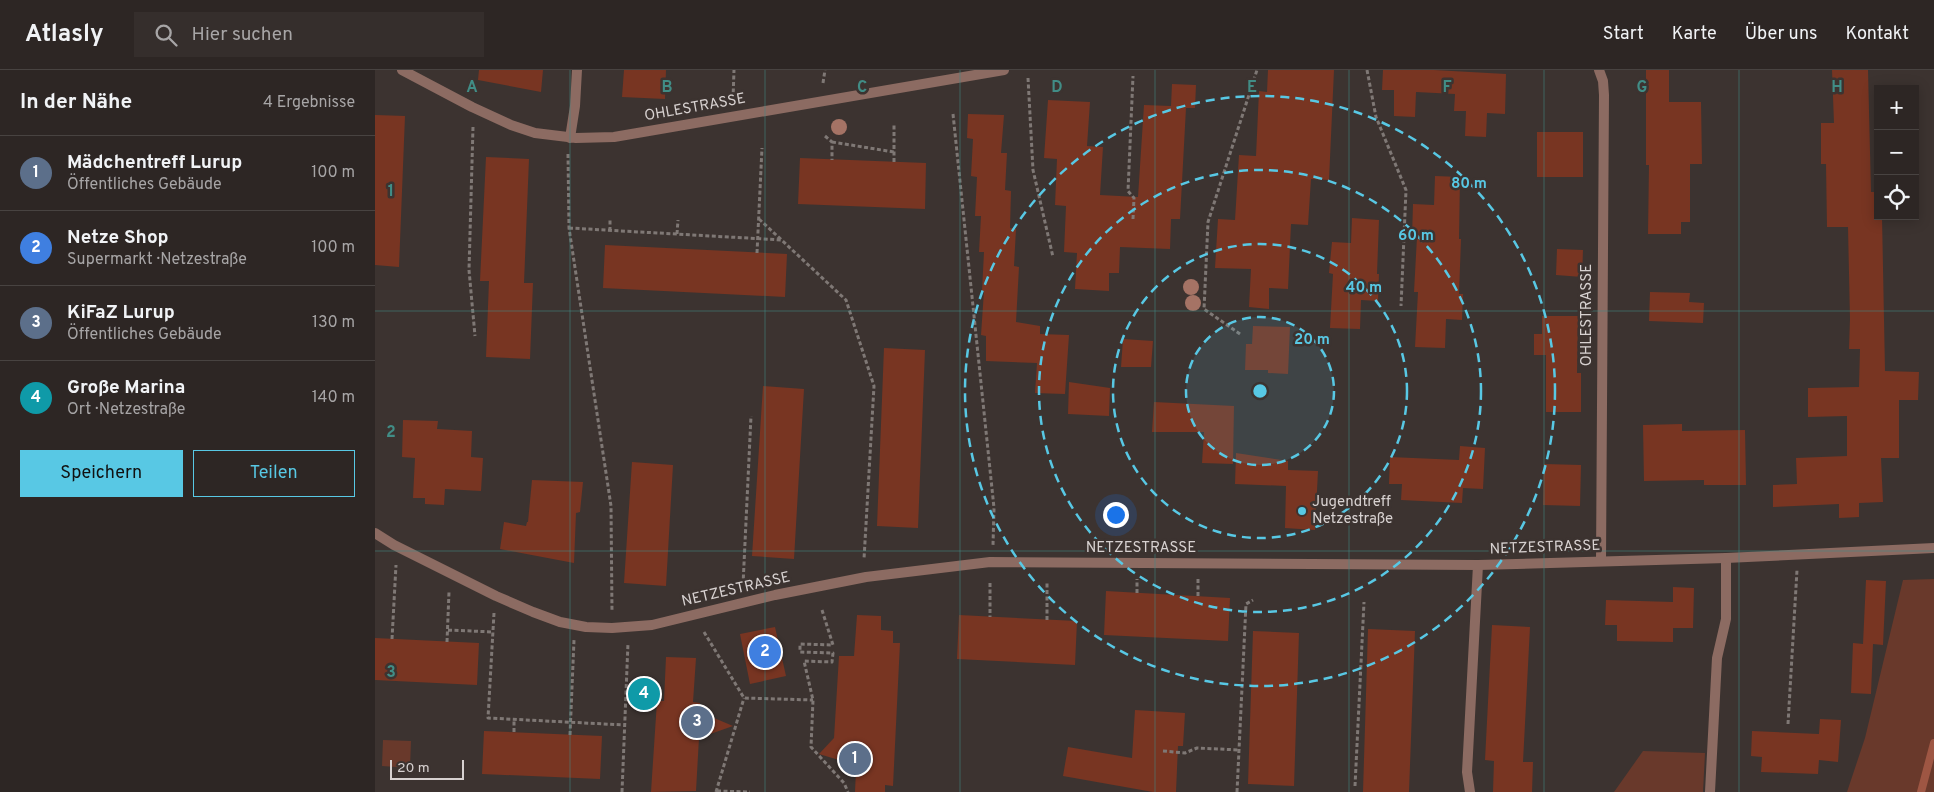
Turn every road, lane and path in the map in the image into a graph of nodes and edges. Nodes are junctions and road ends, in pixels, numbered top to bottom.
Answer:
1 (402, 70) edge
2 (577, 70) edge
3 (734, 70) edge
4 (825, 70) edge
5 (1004, 70) edge
6 (1257, 70) edge
7 (1367, 70) edge
8 (1599, 70) edge
9 (1133, 76) dead end
10 (1028, 78) dead end
11 (821, 88) dead end
12 (732, 104) dead end
13 (953, 114) dead end
14 (473, 121) dead end
15 (894, 123) dead end
16 (825, 136) dead end
17 (570, 138) junction
18 (833, 142) junction
19 (762, 148) dead end
20 (568, 150) dead end
21 (894, 152) junction
22 (832, 160) dead end
23 (893, 162) dead end
24 (610, 218) dead end
25 (759, 218) junction
26 (1133, 219) dead end
27 (678, 220) dead end
28 (569, 228) junction
29 (609, 231) junction
30 (677, 234) junction
31 (758, 239) junction
32 (783, 240) junction
33 (757, 253) dead end
34 (1053, 257) dead end
35 (1401, 306) dead end
36 (1240, 334) dead end
37 (475, 336) dead end
38 (751, 416) dead end
39 (375, 533) edge
40 (993, 546) dead end
41 (1934, 548) edge
42 (1727, 558) junction
43 (864, 559) dead end
44 (1601, 561) junction
45 (396, 564) dead end
46 (1478, 565) junction
47 (1797, 569) dead end
48 (1137, 576) dead end
49 (1198, 576) dead end
50 (1047, 583) dead end
51 (990, 584) dead end
52 (449, 592) dead end
53 (1137, 593) dead end
54 (1198, 596) dead end
55 (1253, 600) dead end
56 (1364, 602) dead end
57 (742, 603) junction
58 (823, 610) dead end
59 (494, 613) dead end
60 (991, 617) dead end
61 (1047, 620) dead end
62 (612, 628) junction
63 (448, 630) junction
64 (493, 632) junction
65 (705, 632) dead end
66 (392, 639) dead end
67 (574, 639) dead end
68 (628, 641) dead end
69 (447, 642) dead end
70 (744, 698) junction
71 (813, 700) junction
72 (514, 720) junction
73 (571, 722) junction
74 (624, 724) junction
75 (1788, 724) dead end
76 (514, 732) dead end
77 (570, 735) dead end
78 (1239, 750) junction
79 (1163, 751) dead end
80 (1355, 786) dead end
81 (717, 791) edge
82 (622, 792) edge
83 (750, 792) edge
84 (848, 792) edge
85 (1237, 792) edge
86 (1470, 792) edge
87 (1710, 792) edge

1 - 17 street, OHLESTRASSE
2 - 17 street
3 - 12 path
4 - 11 path
5 - 17 street, OHLESTRASSE
6 - 36 path
7 - 35 path
8 - 44 street, OHLESTRASSE
9 - 26 path
10 - 34 path
13 - 40 path
14 - 37 path
15 - 21 path
16 - 18 path
18 - 21 path
18 - 22 path
19 - 25 path
20 - 28 path
21 - 23 path
24 - 29 path
25 - 31 path
25 - 32 path
27 - 30 path
28 - 29 path
28 - 62 path
29 - 30 path
30 - 31 path
31 - 32 path
31 - 33 path
32 - 43 path
38 - 57 path
39 - 62 street, NETZESTRASSE
41 - 42 street, NETZESTRASSE
42 - 44 street, NETZESTRASSE
42 - 87 street
44 - 46 street, NETZESTRASSE
45 - 66 path
46 - 57 street, NETZESTRASSE
46 - 86 street
47 - 75 path
48 - 53 path
49 - 54 path
50 - 61 path
51 - 60 path
52 - 63 path
55 - 78 path
56 - 80 path
57 - 62 street, NETZESTRASSE
58 - 71 path
59 - 64 path
63 - 64 path
63 - 69 path
64 - 72 path
65 - 70 path
67 - 73 path
68 - 74 path
70 - 71 path
70 - 81 path
71 - 84 path
72 - 73 path
72 - 76 path
73 - 74 path
73 - 77 path
74 - 82 path
78 - 79 path
78 - 85 path
81 - 83 path

